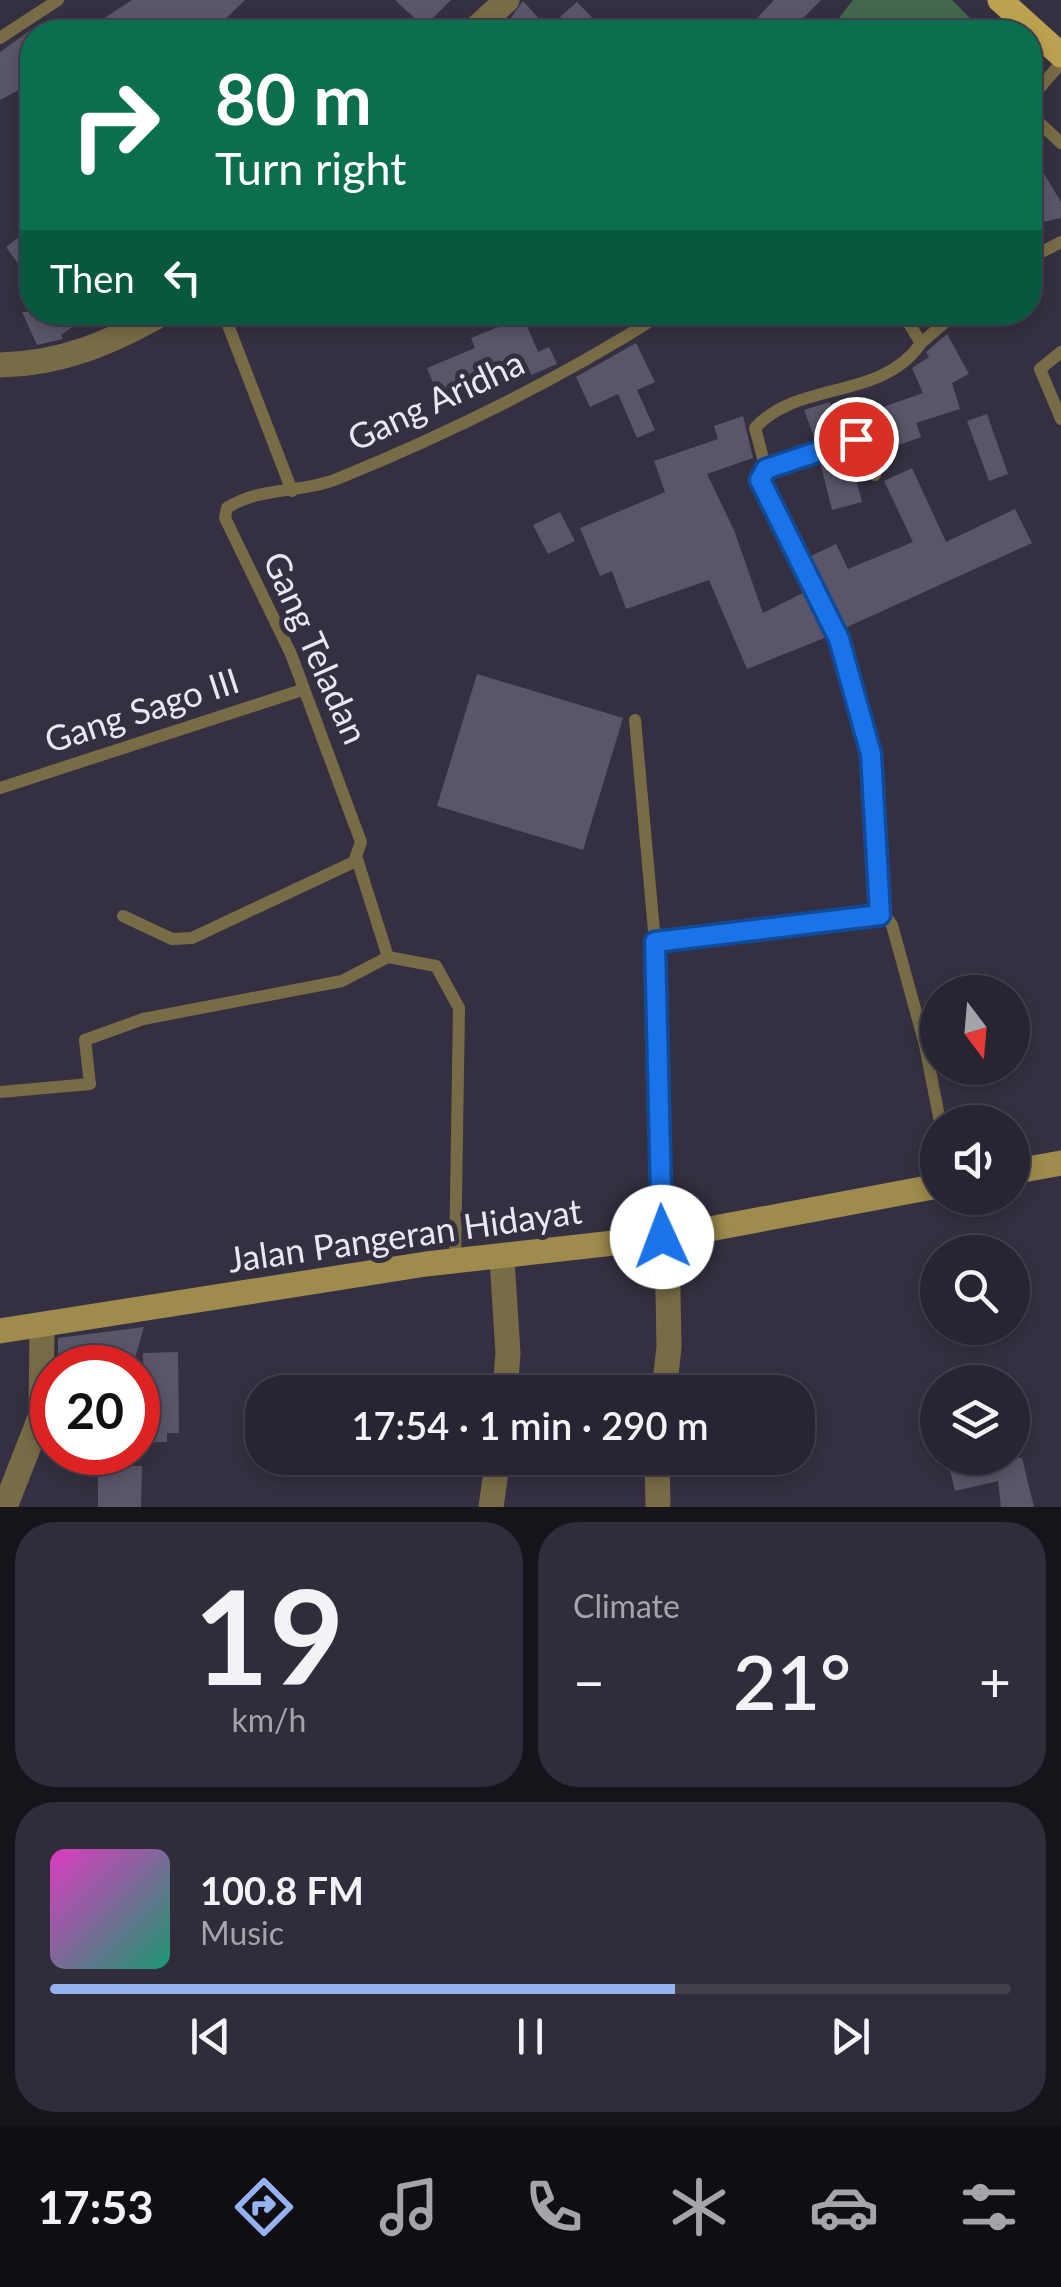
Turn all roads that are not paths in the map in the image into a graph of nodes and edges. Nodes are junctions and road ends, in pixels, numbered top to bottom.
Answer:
1 (58, 0) edge
2 (507, 0) edge
3 (1000, 0) edge
4 (27, 20) edge
5 (485, 20) edge
6 (1021, 20) edge
7 (1042, 41) edge
8 (1061, 59) edge
9 (1042, 84) edge
10 (1042, 126) edge
11 (1061, 144) edge
12 (142, 325) edge
13 (228, 325) edge
14 (643, 325) edge
15 (910, 325) edge
16 (942, 325) edge
17 (921, 343) junction
18 (1061, 352) edge
19 (0, 366) edge
20 (1061, 419) edge
21 (766, 469) junction
22 (875, 475) dead end
23 (292, 490) junction
24 (276, 493) joint
25 (302, 690) junction
26 (636, 720) dead end
27 (0, 788) edge
28 (355, 861) junction
29 (880, 915) junction
30 (123, 916) dead end
31 (655, 942) junction
32 (388, 957) junction
33 (0, 1092) edge
34 (937, 1105) edge
35 (1061, 1163) edge
36 (1030, 1169) edge
37 (920, 1189) edge
38 (664, 1237) junction
39 (502, 1259) junction
40 (454, 1262) junction
41 (42, 1325) junction
42 (0, 1331) edge
43 (506, 1375) edge
44 (666, 1375) edge
45 (496, 1475) edge
46 (657, 1475) edge
47 (5, 1507) edge
48 (491, 1507) edge
49 (658, 1507) edge

1 - 4 lane
2 - 5 street
3 - 6 main road
7 - 8 main road
8 - 9 lane
10 - 11 lane
12 - 19 street
13 - 23 lane
14 - 23 lane, Gang Aridha
15 - 17 lane
16 - 17 lane
17 - 21 lane
18 - 20 lane
21 - 22 lane
21 - 29 lane
23 - 24 lane, Gang Aridha
24 - 25 lane, Gang Teladan
25 - 27 lane, Gang Sago III
25 - 28 lane, Gang Teladan
26 - 31 lane
28 - 30 lane
28 - 32 lane, Gang Teladan
29 - 31 lane
29 - 34 lane
31 - 38 lane
32 - 33 lane
32 - 40 lane
35 - 36 main road
37 - 38 main road, Jalan Pangeran Hidayat
38 - 39 main road, Jalan Pangeran Hidayat
38 - 44 street
39 - 40 main road, Jalan Pangeran Hidayat
39 - 43 street
40 - 41 main road, Jalan Pangeran Hidayat
41 - 42 main road, Jalan Pangeran Hidayat
41 - 47 street
45 - 48 street
46 - 49 street

